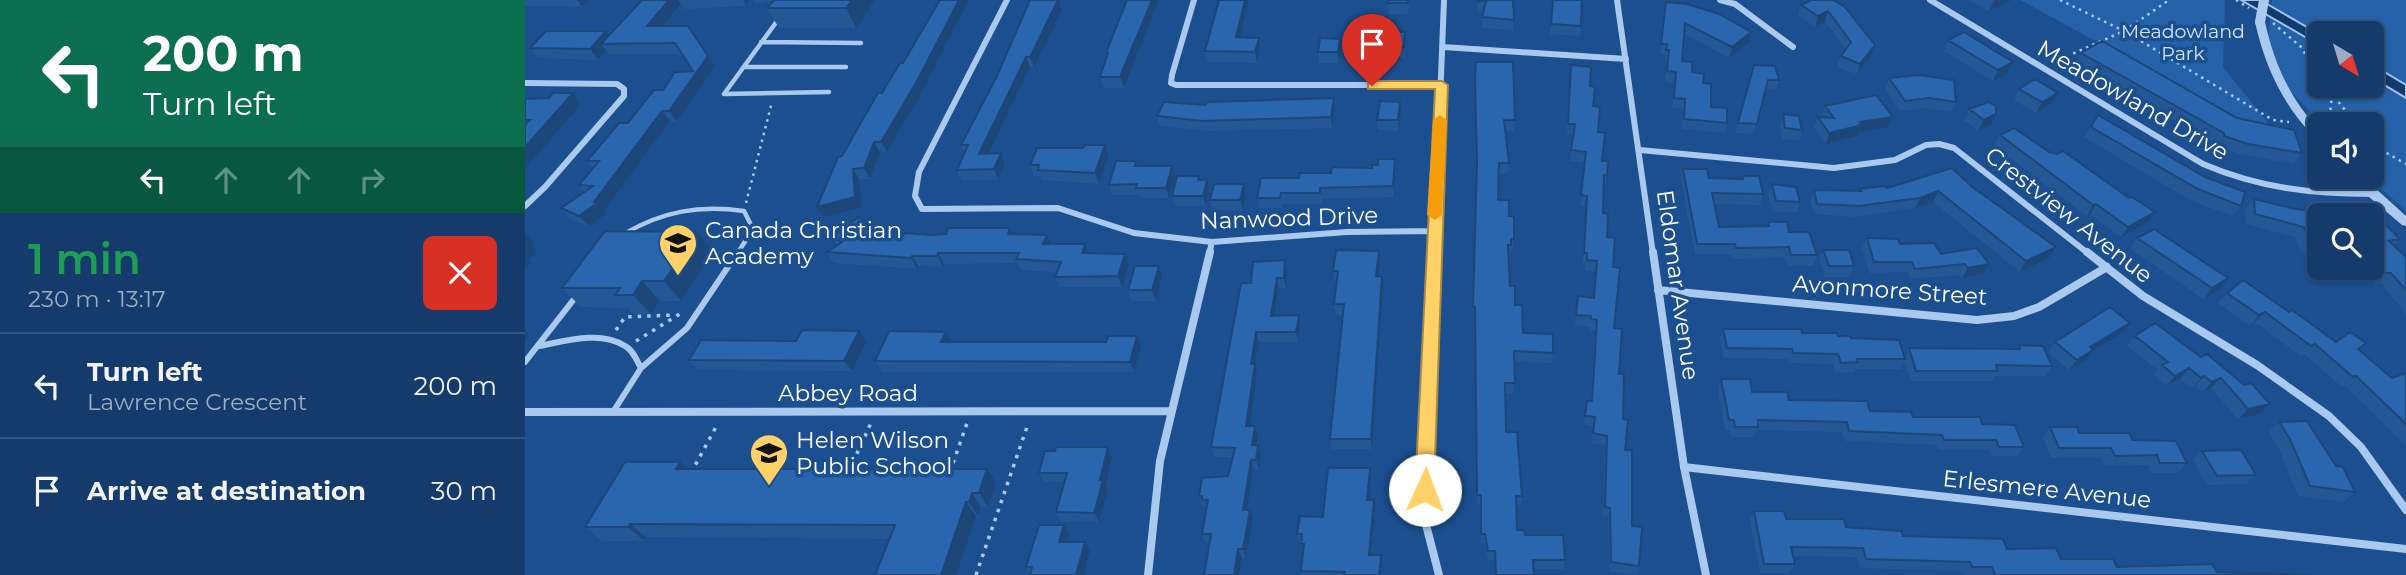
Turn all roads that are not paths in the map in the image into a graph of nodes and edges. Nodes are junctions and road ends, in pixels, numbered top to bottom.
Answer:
1 (1007, 0) edge
2 (1194, 0) edge
3 (1444, 0) edge
4 (1617, 0) edge
5 (1720, 0) edge
6 (1930, 0) edge
7 (2264, 0) edge
8 (784, 10) edge
9 (2260, 22) joint
10 (761, 42) junction
11 (861, 43) dead end
12 (1443, 47) junction
13 (1793, 47) dead end
14 (1626, 59) junction
15 (744, 66) junction
16 (846, 67) dead end
17 (525, 83) edge
18 (1442, 85) junction
19 (829, 92) dead end
20 (2307, 121) edge
21 (1640, 150) junction
22 (2368, 189) edge
23 (2373, 194) junction
24 (525, 206) edge
25 (2406, 222) edge
26 (1434, 231) junction
27 (1212, 242) junction
28 (615, 245) edge
29 (2107, 267) junction
30 (584, 286) edge
31 (1658, 290) junction
32 (538, 347) junction
33 (525, 362) edge
34 (641, 368) junction
35 (1171, 411) junction
36 (525, 412) edge
37 (613, 412) junction
38 (1684, 467) junction
39 (2406, 510) edge
40 (2406, 550) edge
41 (1148, 575) edge
42 (1439, 575) edge
43 (1706, 575) edge

1 - 27 street, Nanwood Drive
2 - 18 street
3 - 12 street
4 - 14 street, Eldomar Avenue
5 - 13 street
6 - 23 street, Meadowland Drive
7 - 9 street, bridge
8 - 10 lane
9 - 20 street
10 - 11 lane
10 - 15 lane
12 - 14 street
12 - 18 street
14 - 21 street, Eldomar Avenue
15 - 16 lane
15 - 19 lane
17 - 24 street
18 - 26 street
21 - 29 street, Crestview Avenue
21 - 31 street, Eldomar Avenue
22 - 23 street
23 - 25 street
26 - 27 street, Nanwood Drive
26 - 42 street
27 - 35 street
28 - 34 lane
29 - 31 street, Avonmore Street
29 - 39 street, Crestview Avenue
30 - 32 lane
31 - 38 street, Eldomar Avenue
32 - 33 lane
32 - 34 lane
34 - 37 lane
35 - 37 street, Abbey Road
35 - 41 street
36 - 37 street, Abbey Road
38 - 40 street, Erlesmere Avenue
38 - 43 street, Eldomar Avenue

